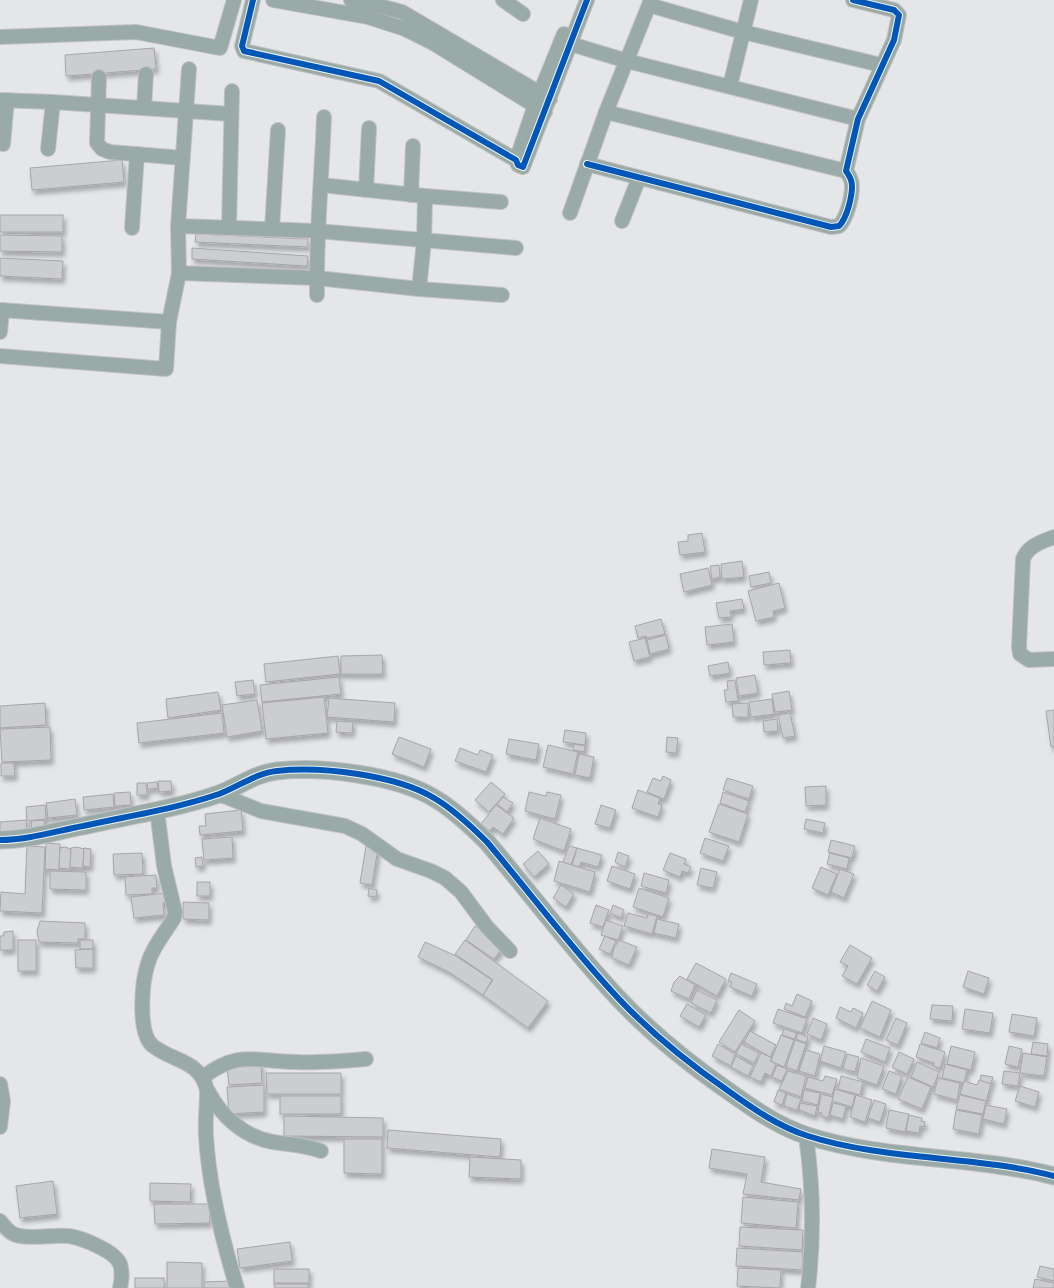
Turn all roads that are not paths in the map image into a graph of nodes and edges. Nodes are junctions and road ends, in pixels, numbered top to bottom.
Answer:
1 (234, 0) edge
2 (253, 0) edge
3 (351, 0) edge
4 (578, 0) edge
5 (587, 0) edge
6 (751, 0) edge
7 (853, 0) edge
8 (279, 1) edge
9 (507, 1) edge
10 (650, 3) edge
11 (523, 14) dead end
12 (743, 32) junction
13 (0, 37) edge
14 (565, 43) junction
15 (627, 61) junction
16 (881, 65) junction
17 (189, 69) dead end
18 (146, 74) dead end
19 (99, 77) dead end
20 (730, 86) junction
21 (232, 91) dead end
22 (4, 100) edge
23 (53, 102) junction
24 (542, 103) junction
25 (98, 104) junction
26 (144, 107) junction
27 (187, 110) junction
28 (606, 112) junction
29 (231, 114) junction
30 (324, 117) dead end
31 (858, 119) junction
32 (370, 128) dead end
33 (278, 130) dead end
34 (3, 144) dead end
35 (413, 146) dead end
36 (48, 148) dead end
37 (137, 154) junction
38 (183, 158) junction
39 (587, 164) junction
40 (846, 171) junction
41 (639, 178) junction
42 (321, 185) junction
43 (366, 190) junction
44 (418, 196) junction
45 (501, 202) dead end
46 (570, 213) dead end
47 (622, 221) dead end
48 (178, 226) junction
49 (132, 228) dead end
50 (229, 228) junction
51 (272, 229) junction
52 (317, 231) junction
53 (424, 241) junction
54 (516, 248) dead end
55 (179, 273) junction
56 (317, 278) junction
57 (419, 289) junction
58 (502, 294) dead end
59 (317, 295) dead end
60 (1, 310) edge
61 (169, 322) junction
62 (0, 332) edge
63 (0, 356) edge
64 (1054, 537) edge
65 (1054, 659) edge
66 (225, 791) junction
67 (157, 810) junction
68 (0, 840) edge
69 (510, 951) dead end
70 (366, 1059) dead end
71 (203, 1077) junction
72 (0, 1084) edge
73 (208, 1090) junction
74 (0, 1127) edge
75 (807, 1141) junction
76 (321, 1151) dead end
77 (1054, 1176) edge
78 (0, 1221) edge
79 (120, 1288) edge
80 (238, 1288) edge
81 (808, 1288) edge

1 - 13 street
2 - 24 street
3 - 24 street
4 - 14 street
5 - 14 street
6 - 12 street
7 - 16 street
8 - 24 street
9 - 11 street
10 - 12 street
10 - 15 street
12 - 16 street
12 - 20 street
14 - 15 street
14 - 24 street
15 - 20 street
15 - 28 street
16 - 31 street
17 - 27 street
18 - 26 street
19 - 25 street
20 - 31 street
21 - 29 street
22 - 23 street
22 - 34 street
23 - 25 street
23 - 36 street
25 - 26 street
25 - 37 street
26 - 27 street
27 - 29 street
27 - 38 street
28 - 39 street
28 - 40 street
29 - 50 street
30 - 42 street
31 - 40 street
32 - 43 street
33 - 51 street
35 - 44 street
37 - 38 street
37 - 49 street
38 - 48 street
39 - 41 street
39 - 46 street
40 - 41 street
41 - 47 street
42 - 43 street
42 - 52 street
43 - 44 street
44 - 45 street
44 - 53 street
48 - 50 street
48 - 55 street
50 - 51 street
51 - 52 street
52 - 53 street
52 - 56 street
53 - 54 street
53 - 57 street
55 - 56 street
55 - 61 street
56 - 57 street
56 - 59 street
57 - 58 street
60 - 61 street
60 - 62 street
61 - 63 street
64 - 65 street
66 - 67 street
66 - 69 street
66 - 75 street
67 - 68 street
67 - 71 street
70 - 71 street
71 - 73 street
72 - 74 street
73 - 76 street
73 - 80 street
75 - 77 street
75 - 81 street
78 - 79 street

